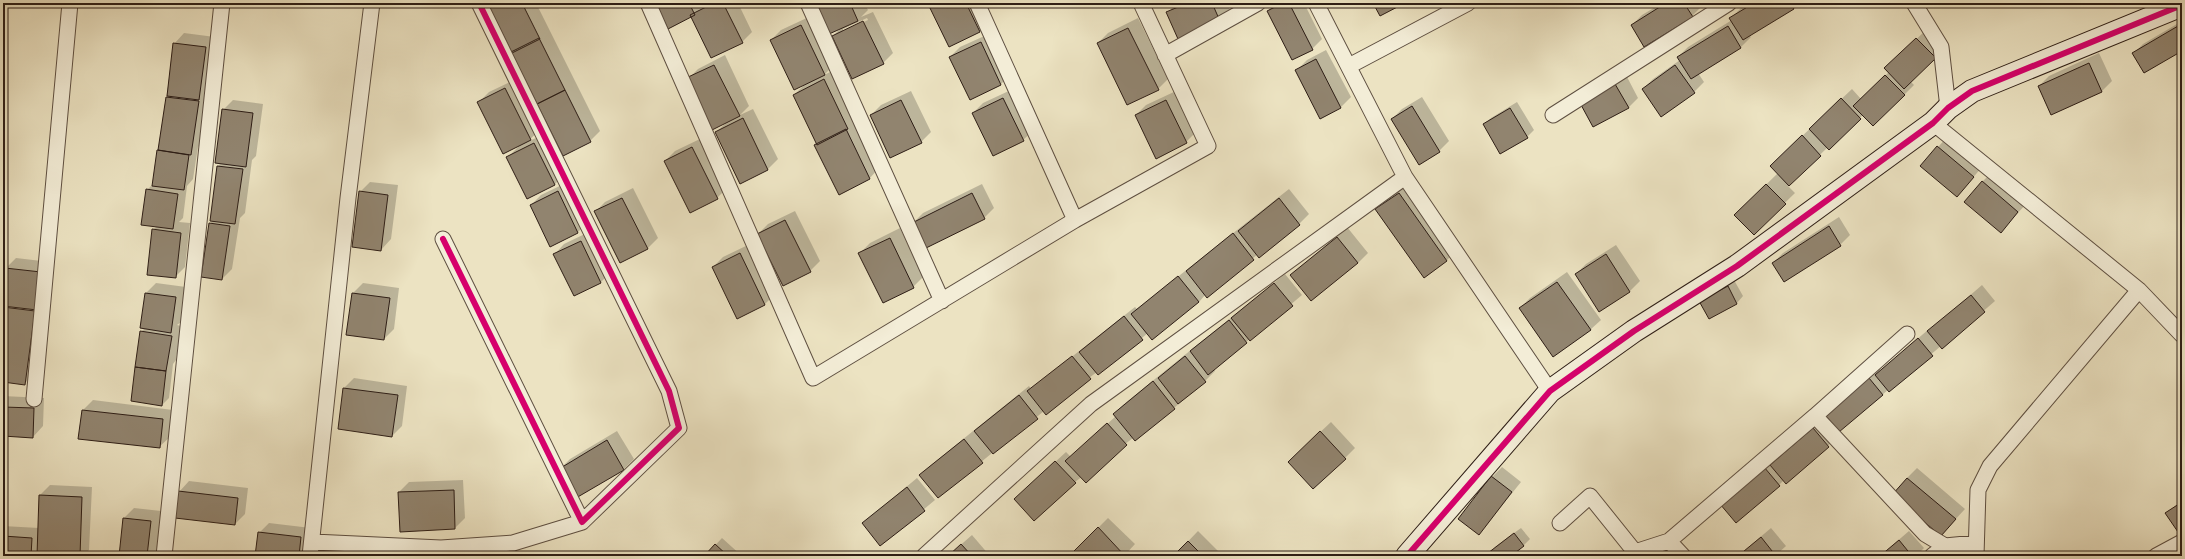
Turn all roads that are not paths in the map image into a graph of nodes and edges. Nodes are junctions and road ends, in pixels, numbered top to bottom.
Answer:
1 (70, 3) edge
2 (222, 3) edge
3 (372, 3) edge
4 (479, 3) edge
5 (648, 3) edge
6 (808, 3) edge
7 (977, 3) edge
8 (1141, 3) edge
9 (1258, 3) edge
10 (1316, 3) edge
11 (1468, 3) edge
12 (1729, 3) edge
13 (1914, 3) edge
14 (2182, 5) edge
15 (1165, 55) junction
16 (1349, 66) junction
17 (1553, 114) dead end
18 (1941, 115) junction
19 (1405, 177) junction
20 (1074, 220) junction
21 (443, 239) dead end
22 (2139, 290) junction
23 (942, 301) junction
24 (1907, 334) dead end
25 (2182, 335) edge
26 (1550, 391) junction
27 (34, 398) dead end
28 (1815, 416) junction
29 (582, 522) junction
30 (1560, 523) dead end
31 (1669, 540) junction
32 (2182, 542) edge
33 (1944, 546) junction
34 (311, 549) edge
35 (1976, 550) edge
36 (1633, 554) edge
37 (164, 556) edge
38 (924, 556) edge
39 (1407, 556) edge
40 (1683, 556) edge
41 (1932, 556) edge
42 (2156, 556) edge

1 - 27 street
2 - 37 street
3 - 34 street
4 - 29 street
5 - 23 street
6 - 23 street
7 - 20 street
8 - 15 street
9 - 15 street
10 - 16 street
11 - 16 street
12 - 17 street
13 - 18 street
14 - 18 street
15 - 20 street
16 - 19 street
18 - 22 street
18 - 26 street
19 - 26 street
19 - 38 street
20 - 23 street
21 - 29 street
22 - 25 street
22 - 35 street
24 - 28 street
26 - 39 street
28 - 31 street
28 - 33 street
29 - 34 street
30 - 36 street
31 - 36 street
31 - 40 street
32 - 42 street
33 - 35 street
33 - 41 street

